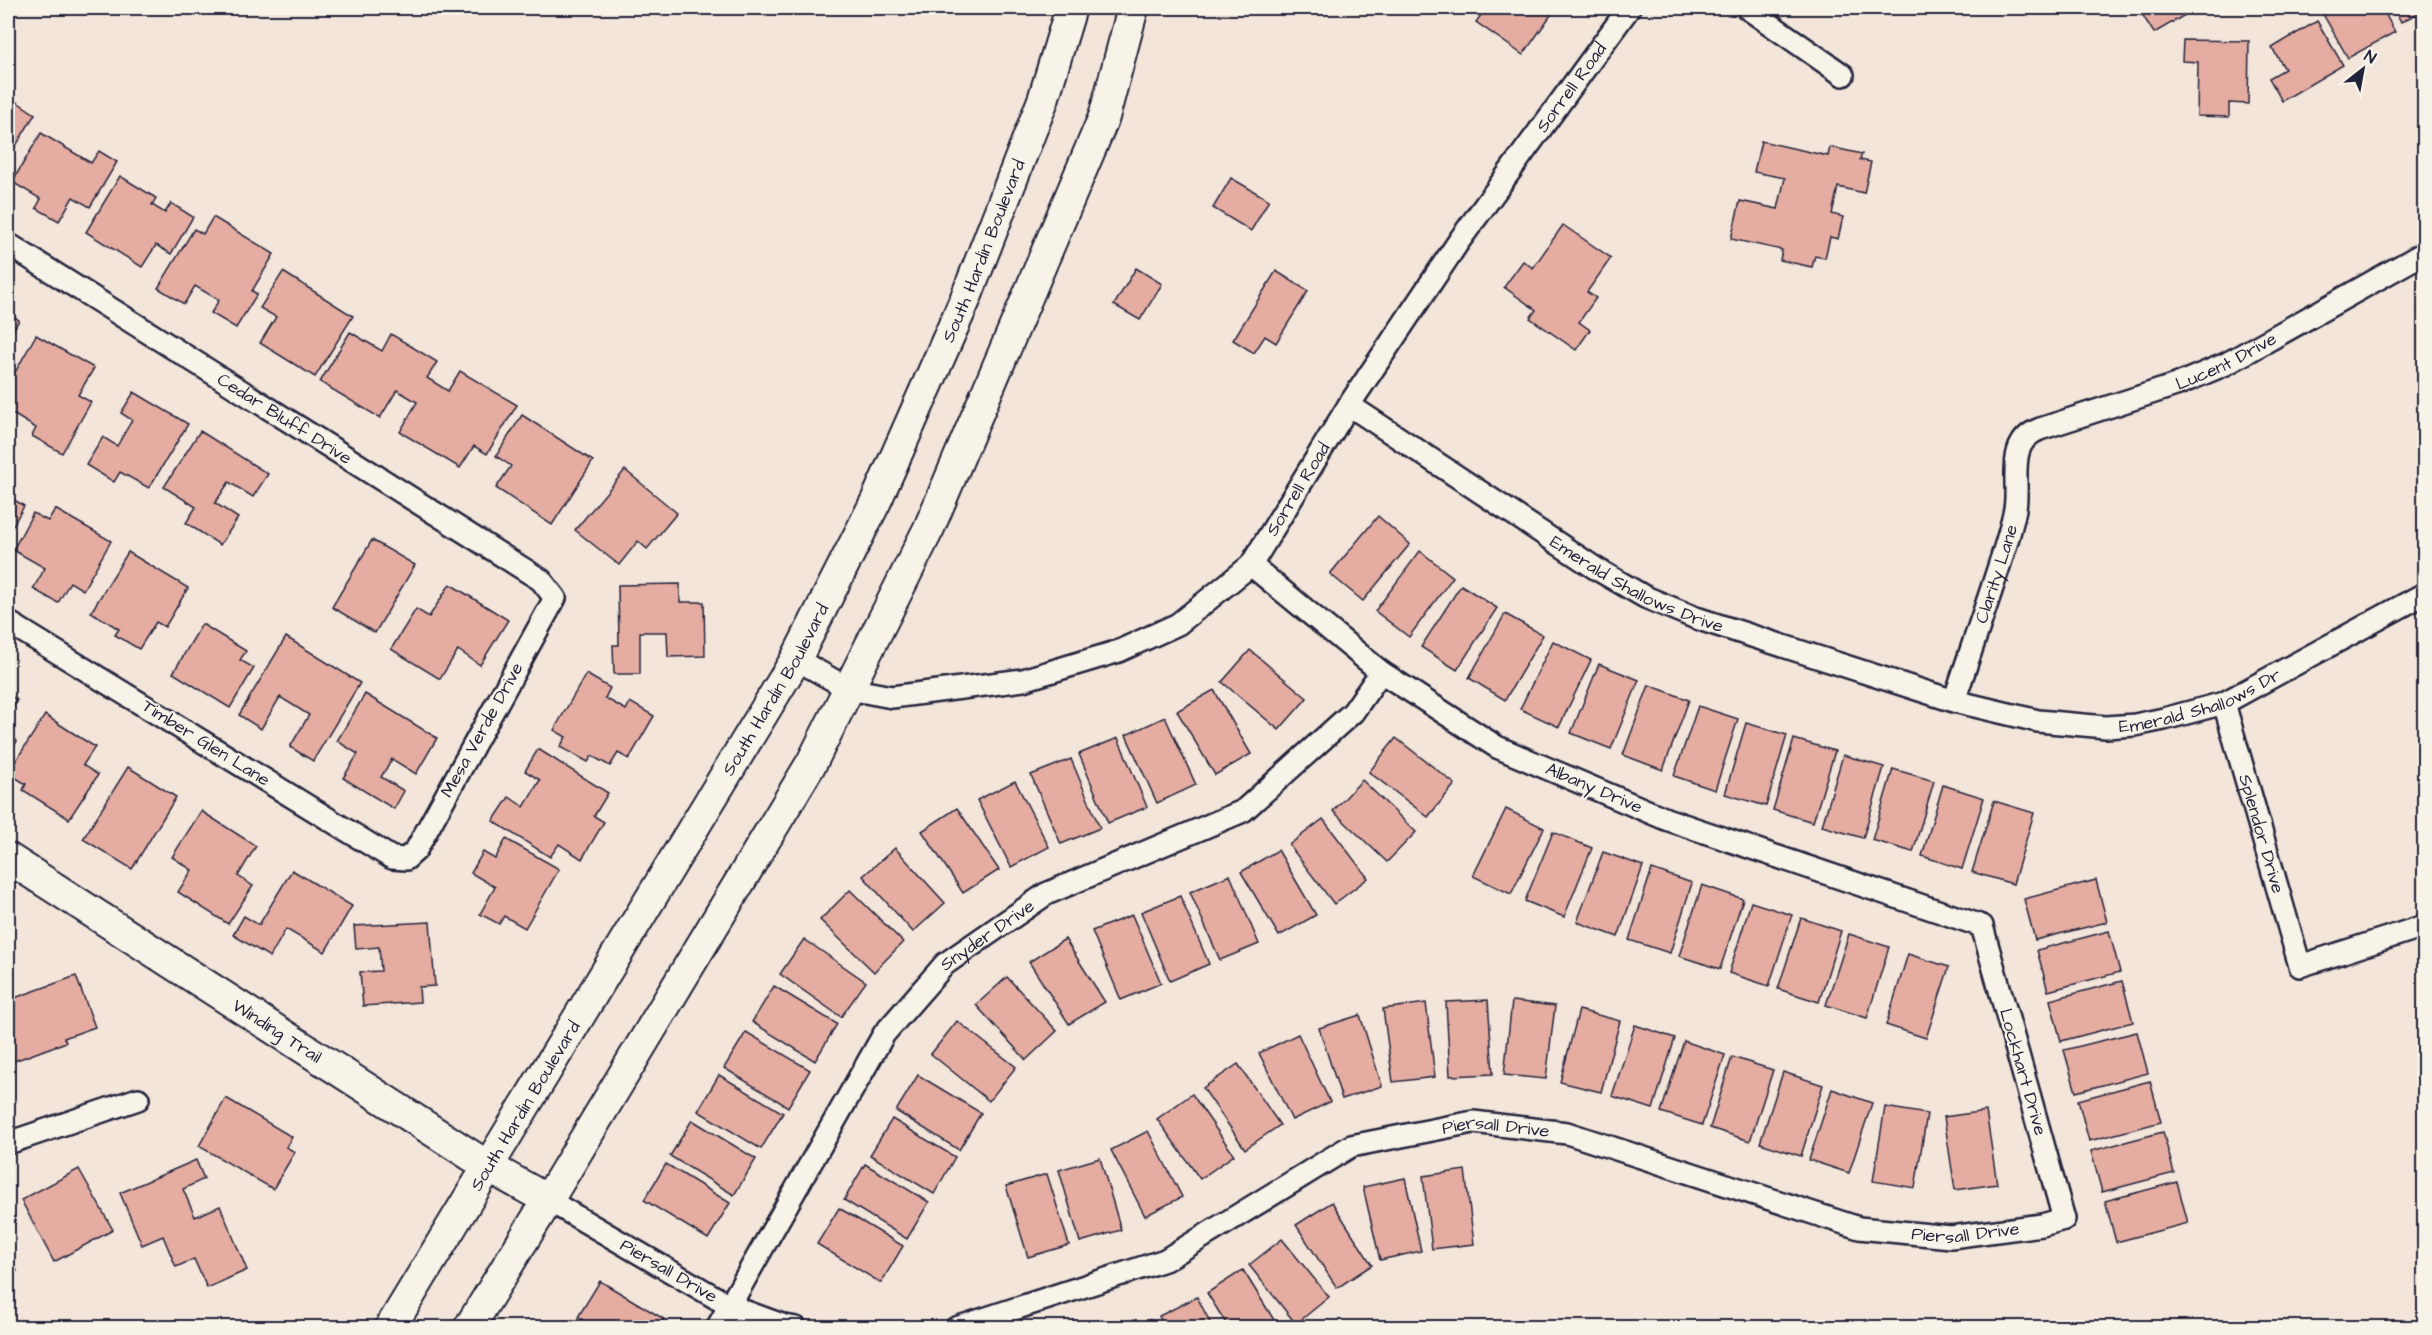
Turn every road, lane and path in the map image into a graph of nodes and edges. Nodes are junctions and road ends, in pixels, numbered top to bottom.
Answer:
1 (1071, 8) edge
2 (1133, 8) edge
3 (1629, 8) edge
4 (1747, 8) edge
5 (1843, 75) dead end
6 (8, 244) edge
7 (2424, 253) edge
8 (1349, 405) junction
9 (2020, 444) joint
10 (1251, 566) junction
11 (2424, 594) edge
12 (555, 598) joint
13 (8, 622) edge
14 (796, 659) junction
15 (1381, 672) junction
16 (849, 689) junction
17 (1954, 701) junction
18 (2224, 703) junction
19 (8, 858) edge
20 (406, 859) joint
21 (1982, 926) joint
22 (2424, 926) edge
23 (138, 1099) dead end
24 (8, 1143) edge
25 (489, 1167) junction
26 (548, 1200) junction
27 (2064, 1219) joint
28 (730, 1305) junction
29 (390, 1328) edge
30 (469, 1328) edge
31 (717, 1328) edge
32 (796, 1328) edge
33 (956, 1328) edge

1 - 14 main road, South Hardin Boulevard
2 - 16 main road
3 - 8 street, Sorrell Road
4 - 5 street
6 - 12 street, Cedar Bluff Drive
7 - 9 street, Lucent Drive
8 - 10 street, Sorrell Road
8 - 17 street, Emerald Shallows Drive
9 - 17 street, Clarity Lane
10 - 15 street, Albany Drive
10 - 16 street, Sorrell Road
11 - 18 street, Emerald Shallows Dr
12 - 20 street, Mesa Verde Drive
13 - 20 street, Timber Glen Lane
14 - 16 street, Sorrell Road
14 - 25 main road, South Hardin Boulevard
15 - 21 street, Albany Drive
15 - 28 street, Snyder Drive
16 - 26 main road
17 - 18 street, Emerald Shallows Dr
18 - 22 street, Splendor Drive
19 - 25 main road, Winding Trail
21 - 27 street, Lockhart Drive
23 - 24 street
25 - 26 main road, Winding Trail
25 - 29 main road, South Hardin Boulevard
26 - 28 street, Piersall Drive
26 - 30 main road
27 - 33 street, Piersall Drive
28 - 31 street, Snyder Drive
28 - 32 street, Piersall Drive

